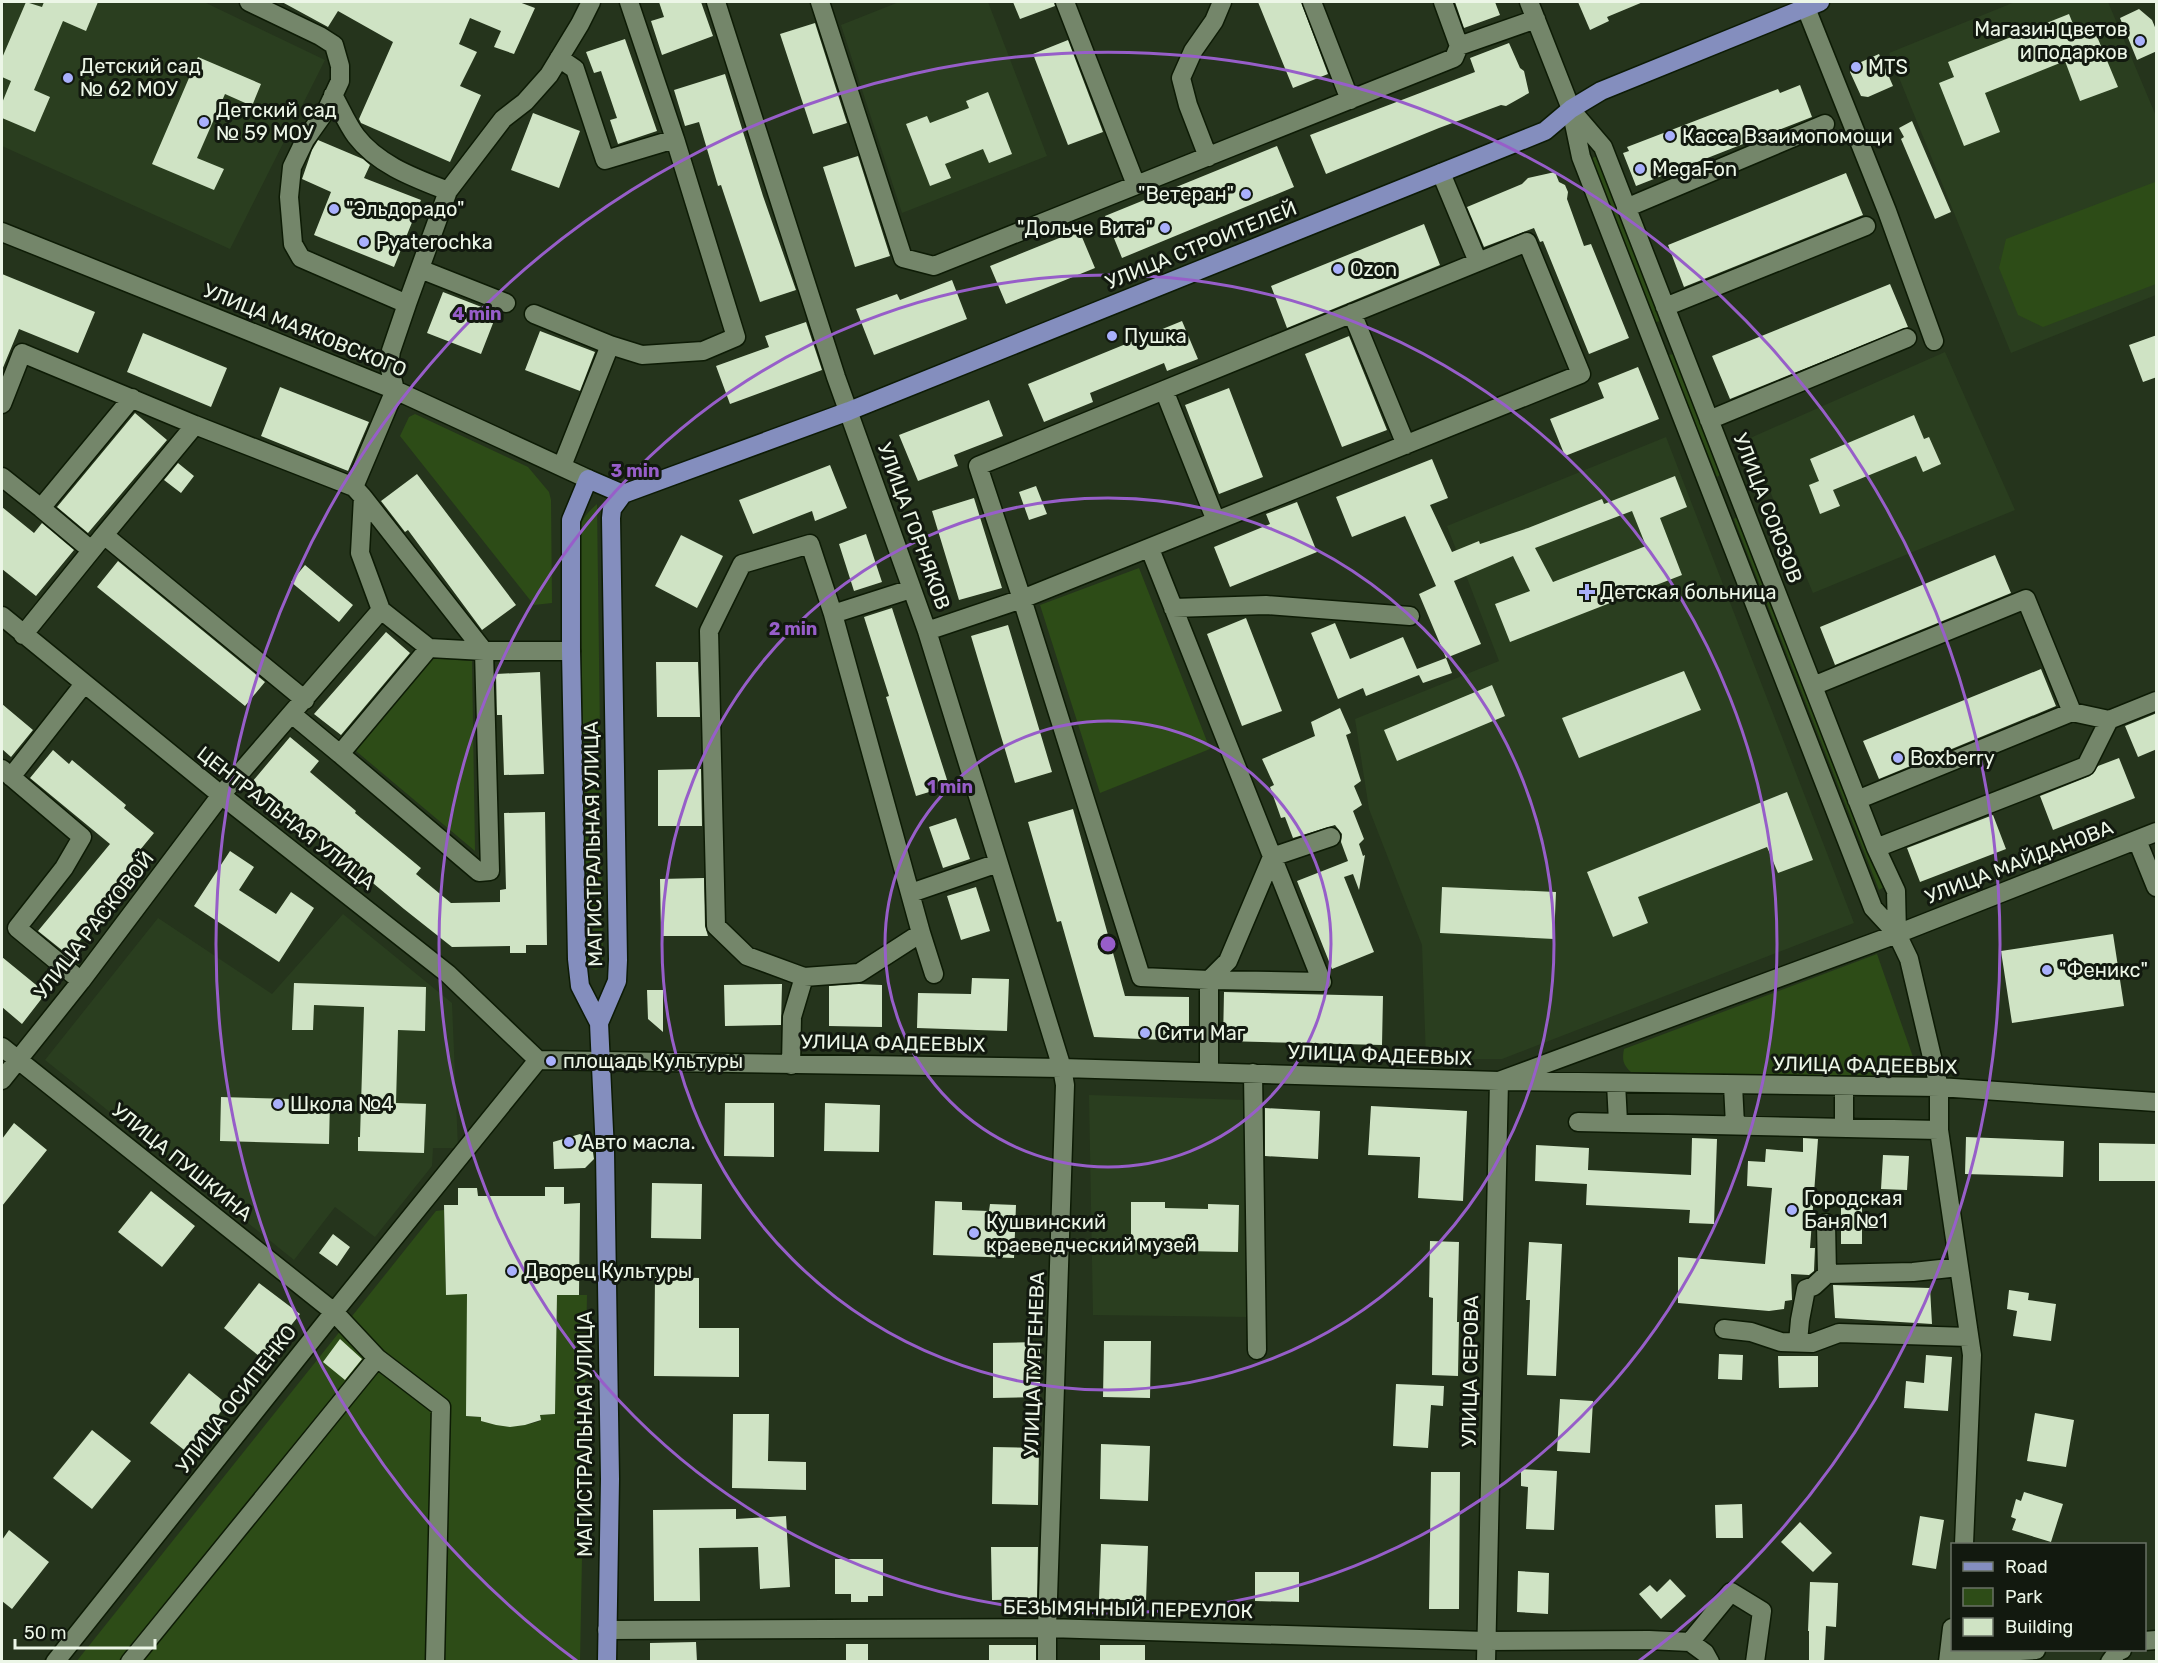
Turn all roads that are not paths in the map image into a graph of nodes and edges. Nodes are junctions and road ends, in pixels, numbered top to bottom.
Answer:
1 (249, 2) edge
2 (591, 2) edge
3 (629, 2) edge
4 (716, 2) edge
5 (820, 2) edge
6 (1065, 2) edge
7 (1222, 2) edge
8 (1312, 2) edge
9 (1443, 2) edge
10 (1530, 2) edge
11 (1813, 5) edge
12 (1536, 19) junction
13 (1459, 46) junction
14 (559, 58) junction
15 (333, 96) junction
16 (1350, 100) junction
17 (1570, 109) junction
18 (1825, 124) dead end
19 (675, 139) junction
20 (1208, 157) junction
21 (1441, 173) junction
22 (1136, 185) junction
23 (448, 191) junction
24 (1626, 208) junction
25 (1866, 226) dead end
26 (2, 232) edge
27 (1478, 262) junction
28 (420, 270) junction
29 (506, 303) dead end
30 (407, 304) junction
31 (1665, 307) junction
32 (1352, 313) junction
33 (534, 314) dead end
34 (1907, 338) dead end
35 (1678, 341) junction
36 (1934, 341) dead end
37 (610, 345) junction
38 (1656, 349) junction
39 (395, 390) junction
40 (1164, 390) junction
41 (132, 398) junction
42 (2, 404) edge
43 (849, 411) junction
44 (1709, 420) junction
45 (195, 425) junction
46 (1406, 445) junction
47 (562, 466) junction
48 (2, 477) edge
49 (588, 479) junction
50 (358, 492) junction
51 (623, 494) junction
52 (1740, 500) junction
53 (41, 508) junction
54 (1719, 509) junction
55 (1216, 521) junction
56 (104, 535) junction
57 (1150, 549) junction
58 (91, 550) junction
59 (911, 589) junction
60 (1022, 599) junction
61 (381, 609) junction
62 (1173, 609) junction
63 (833, 614) junction
64 (2, 616) edge
65 (1410, 616) dead end
66 (927, 631) junction
67 (23, 635) junction
68 (429, 648) junction
69 (484, 651) junction
70 (571, 651) junction
71 (84, 684) junction
72 (1813, 686) junction
73 (305, 700) junction
74 (2157, 701) edge
75 (2072, 712) junction
76 (293, 715) junction
77 (2109, 720) junction
78 (340, 754) junction
79 (6, 773) edge
80 (221, 795) junction
81 (1857, 800) junction
82 (2157, 832) edge
83 (1331, 837) dead end
84 (2137, 840) junction
85 (1876, 848) junction
86 (1272, 857) junction
87 (998, 863) junction
88 (2157, 887) edge
89 (911, 893) junction
90 (921, 933) junction
91 (1897, 934) junction
92 (934, 974) dead end
93 (804, 976) junction
94 (1209, 980) junction
95 (81, 981) junction
96 (599, 1023) junction
97 (2, 1047) edge
98 (601, 1059) junction
99 (18, 1060) junction
100 (538, 1060) junction
101 (791, 1065) junction
102 (1062, 1068) junction
103 (1209, 1072) junction
104 (1253, 1073) junction
105 (2, 1080) edge
106 (1499, 1081) junction
107 (1616, 1083) junction
108 (1733, 1085) junction
109 (1844, 1087) junction
110 (1939, 1088) junction
111 (2157, 1102) edge
112 (1578, 1122) dead end
113 (1618, 1122) junction
114 (1735, 1125) junction
115 (1844, 1128) junction
116 (1939, 1130) junction
117 (1826, 1223) dead end
118 (1959, 1267) junction
119 (1827, 1274) junction
120 (334, 1312) junction
121 (1724, 1329) dead end
122 (1969, 1337) junction
123 (1798, 1342) junction
124 (1257, 1350) dead end
125 (377, 1358) junction
126 (1964, 1543) edge
127 (1047, 1628) junction
128 (607, 1630) junction
129 (1951, 1640) edge
130 (1486, 1641) junction
131 (1690, 1642) junction
132 (2025, 1651) edge
133 (2120, 1651) edge
134 (1948, 1658) edge
135 (55, 1662) edge
136 (130, 1662) edge
137 (435, 1662) edge
138 (607, 1662) edge
139 (1047, 1662) edge
140 (1486, 1662) edge
141 (1710, 1662) edge
142 (1755, 1662) edge
143 (2110, 1662) edge

1 - 15 street
2 - 14 street
3 - 19 street
4 - 43 street, УЛИЦА ГОРНЯКОВ
5 - 22 street
6 - 22 street
7 - 20 street
8 - 16 street
9 - 13 street
10 - 12 street, УЛИЦА СОЮЗОВ
11 - 17 main road, УЛИЦА СТРОИТЕЛЕЙ
11 - 36 street
12 - 13 street
12 - 17 street, УЛИЦА СОЮЗОВ
13 - 16 street
14 - 19 street
14 - 23 street
15 - 23 street
15 - 30 street
16 - 20 street
17 - 21 main road, УЛИЦА СТРОИТЕЛЕЙ
17 - 24 street, УЛИЦА СОЮЗОВ
17 - 38 street, УЛИЦА СОЮЗОВ
18 - 24 street
19 - 37 street
20 - 22 street
21 - 27 street
21 - 43 main road, УЛИЦА СТРОИТЕЛЕЙ
23 - 28 street
24 - 31 street, УЛИЦА СОЮЗОВ
25 - 31 street
26 - 39 street, УЛИЦА МАЯКОВСКОГО
27 - 32 street
27 - 46 street
28 - 29 street
28 - 30 street
30 - 39 street
31 - 35 street, УЛИЦА СОЮЗОВ
32 - 40 street
32 - 46 street
33 - 37 street
34 - 44 street
35 - 38 street
35 - 44 street, УЛИЦА СОЮЗОВ
37 - 47 street
38 - 54 street, УЛИЦА СОЮЗОВ
39 - 47 street, УЛИЦА МАЯКОВСКОГО
39 - 50 street
40 - 55 street
40 - 60 street
41 - 42 street
41 - 45 street
41 - 53 street
43 - 51 main road, УЛИЦА СТРОИТЕЛЕЙ
43 - 59 street, УЛИЦА ГОРНЯКОВ
44 - 52 street, УЛИЦА СОЮЗОВ
45 - 50 street
45 - 56 street
46 - 55 street
47 - 49 street, УЛИЦА МАЯКОВСКОГО
48 - 53 street
49 - 51 main road
49 - 70 main road, МАГИСТРАЛЬНАЯ УЛИЦА
50 - 61 street
50 - 69 street
51 - 96 main road, МАГИСТРАЛЬНАЯ УЛИЦА
52 - 54 street
52 - 72 street, УЛИЦА СОЮЗОВ
53 - 58 street
54 - 91 street, УЛИЦА СОЮЗОВ
55 - 57 street
56 - 58 street
56 - 73 street
57 - 60 street
57 - 62 street
58 - 67 street
59 - 63 street
59 - 66 street, УЛИЦА ГОРНЯКОВ
60 - 66 street
60 - 94 street
61 - 68 street
61 - 73 street, УЛИЦА РАСКОВОЙ
62 - 65 street
62 - 86 street
63 - 89 street
63 - 93 street
64 - 67 street, ЦЕНТРАЛЬНАЯ УЛИЦА
66 - 87 street, УЛИЦА ГОРНЯКОВ
67 - 71 street, ЦЕНТРАЛЬНАЯ УЛИЦА
68 - 69 street
68 - 78 street
69 - 70 street
69 - 78 street
70 - 96 main road, МАГИСТРАЛЬНАЯ УЛИЦА
71 - 79 street
71 - 80 street, ЦЕНТРАЛЬНАЯ УЛИЦА
72 - 75 street
72 - 81 street, УЛИЦА СОЮЗОВ
73 - 76 street, УЛИЦА РАСКОВОЙ
74 - 77 street
75 - 77 street
75 - 81 street
76 - 78 street
76 - 80 street, УЛИЦА РАСКОВОЙ
77 - 85 street
79 - 95 street
80 - 95 street, УЛИЦА РАСКОВОЙ
80 - 100 street, ЦЕНТРАЛЬНАЯ УЛИЦА
81 - 85 street, УЛИЦА СОЮЗОВ
82 - 84 street, УЛИЦА МАЙДАНОВА
83 - 86 street
84 - 88 street
84 - 91 street, УЛИЦА МАЙДАНОВА
85 - 91 street, УЛИЦА СОЮЗОВ
86 - 94 street
86 - 94 street
87 - 89 street
87 - 102 street, УЛИЦА ГОРНЯКОВ
89 - 90 street
90 - 92 street
90 - 93 street
91 - 106 street, УЛИЦА МАЙДАНОВА
91 - 110 street, УЛИЦА СОЮЗОВ
93 - 101 street
94 - 103 street
95 - 99 street, УЛИЦА РАСКОВОЙ
96 - 98 main road, МАГИСТРАЛЬНАЯ УЛИЦА
97 - 99 street, УЛИЦА ПУШКИНА
98 - 100 street
98 - 101 street, УЛИЦА ФАДЕЕВЫХ
98 - 128 main road, МАГИСТРАЛЬНАЯ УЛИЦА
99 - 105 street, УЛИЦА РАСКОВОЙ
99 - 120 street, УЛИЦА ПУШКИНА
100 - 120 street, УЛИЦА ОСИПЕНКО
101 - 102 street, УЛИЦА ФАДЕЕВЫХ
102 - 103 street, УЛИЦА ФАДЕЕВЫХ
102 - 127 street, УЛИЦА ТУРГЕНЕВА
103 - 104 street, УЛИЦА ФАДЕЕВЫХ
104 - 106 street, УЛИЦА ФАДЕЕВЫХ
104 - 124 street
106 - 107 street, УЛИЦА ФАДЕЕВЫХ
106 - 130 street, УЛИЦА СЕРОВА
107 - 108 street, УЛИЦА ФАДЕЕВЫХ
107 - 113 street
108 - 109 street, УЛИЦА ФАДЕЕВЫХ
108 - 114 street
109 - 110 street, УЛИЦА ФАДЕЕВЫХ
109 - 115 street
110 - 111 street, УЛИЦА ФАДЕЕВЫХ
110 - 116 street, УЛИЦА СОЮЗОВ
112 - 113 street
113 - 114 street
114 - 115 street
115 - 116 street
116 - 118 street, УЛИЦА СОЮЗОВ
117 - 119 street
118 - 119 street
118 - 122 street, УЛИЦА СОЮЗОВ
119 - 123 street
120 - 125 street, УЛИЦА ПУШКИНА
120 - 135 street, УЛИЦА ОСИПЕНКО
121 - 123 street
122 - 123 street
122 - 126 street, УЛИЦА СОЮЗОВ
125 - 136 street
125 - 137 street, УЛИЦА ПУШКИНА
127 - 128 street, БЕЗЫМЯННЫЙ ПЕРЕУЛОК
127 - 130 street, БЕЗЫМЯННЫЙ ПЕРЕУЛОК
127 - 139 street, УЛИЦА ТУРГЕНЕВА
128 - 138 main road, МАГИСТРАЛЬНАЯ УЛИЦА
129 - 134 street
130 - 131 street, БЕЗЫМЯННЫЙ ПЕРЕУЛОК
130 - 140 street, УЛИЦА СЕРОВА
131 - 141 street
131 - 142 street
132 - 134 street
133 - 143 street

